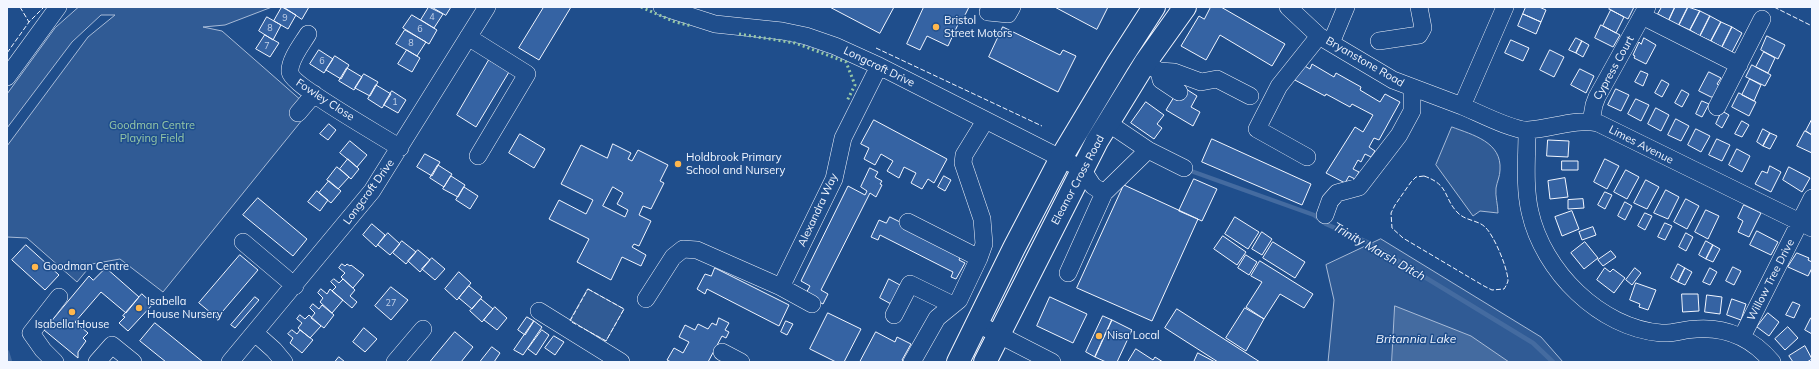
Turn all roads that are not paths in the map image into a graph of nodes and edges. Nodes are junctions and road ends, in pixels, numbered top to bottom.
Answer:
1 (58, 7) edge
2 (487, 7) edge
3 (662, 7) edge
4 (1012, 7) edge
5 (1154, 7) edge
6 (1185, 7) edge
7 (1288, 7) edge
8 (1346, 7) edge
9 (1419, 7) edge
10 (1505, 7) edge
11 (988, 12) dead end
12 (1645, 12) edge
13 (1762, 20) dead end
14 (308, 34) dead end
15 (468, 37) junction
16 (1325, 39) junction
17 (1379, 41) dead end
18 (1739, 65) junction
19 (879, 66) junction
20 (1152, 67) junction
21 (7, 77) edge
22 (1412, 88) junction
23 (1179, 92) dead end
24 (314, 94) junction
25 (1250, 96) dead end
26 (1462, 106) junction
27 (1717, 107) dead end
28 (298, 113) dead end
29 (985, 121) junction
30 (1591, 122) junction
31 (1108, 123) junction
32 (1527, 130) junction
33 (400, 148) junction
34 (1148, 150) junction
35 (478, 156) dead end
36 (1307, 157) dead end
37 (1061, 158) junction
38 (1184, 168) dead end
39 (1082, 169) junction
40 (1104, 193) junction
41 (1812, 198) edge
42 (1325, 215) dead end
43 (908, 222) dead end
44 (1806, 226) edge
45 (242, 242) dead end
46 (979, 258) junction
47 (1068, 273) dead end
48 (295, 286) junction
49 (781, 287) junction
50 (60, 297) dead end
51 (646, 299) dead end
52 (812, 304) dead end
53 (953, 305) junction
54 (539, 311) dead end
55 (894, 315) dead end
56 (976, 323) junction
57 (423, 329) dead end
58 (255, 333) junction
59 (1000, 334) junction
60 (1742, 337) junction
61 (722, 352) dead end
62 (55, 362) edge
63 (97, 362) edge
64 (134, 362) edge
65 (230, 362) edge
66 (284, 362) edge
67 (395, 362) edge
68 (621, 362) edge
69 (741, 362) edge
70 (912, 362) edge
71 (958, 362) edge
72 (985, 362) edge
73 (1052, 362) edge
74 (1772, 362) edge

1 - 21 street
2 - 15 street, Longcroft Drive
3 - 19 street, Longcroft Drive
4 - 11 street
5 - 37 main road
6 - 20 main road, Eleanor Cross Road
7 - 16 street, Bryanstone Road
8 - 16 street
9 - 17 street
10 - 26 street
12 - 18 street, Cypress Court
12 - 30 street, Cypress Court
13 - 18 street
14 - 24 street, Fowley Close
15 - 33 street, Longcroft Drive
15 - 35 street
16 - 22 street, Bryanstone Road
16 - 36 street
18 - 27 street
19 - 29 street, Longcroft Drive
19 - 49 street, Alexandra Way
20 - 23 street
20 - 25 street
20 - 31 main road, Eleanor Cross Road
22 - 26 street, Bryanstone Road
22 - 42 street
24 - 28 street
24 - 33 street, Fowley Close
26 - 32 street, Limes Avenue
29 - 37 street, Longcroft Drive
29 - 46 street
30 - 32 street, Limes Avenue
30 - 44 street, Limes Avenue
31 - 34 street
31 - 39 main road, Eleanor Cross Road
32 - 60 street
33 - 48 street, Longcroft Drive
34 - 38 street
34 - 40 street
37 - 39 street, Longcroft Drive
37 - 56 main road
39 - 40 street
39 - 59 main road, Eleanor Cross Road
40 - 47 street
41 - 44 street, Willow Tree Drive
43 - 46 street
44 - 60 street, Willow Tree Drive
45 - 48 street
46 - 53 street
48 - 58 street, Longcroft Drive
49 - 51 street
49 - 52 street
50 - 62 street
53 - 55 street
53 - 70 street
54 - 68 street
56 - 59 street
56 - 71 main road
57 - 67 street
58 - 65 street, Longcroft Drive
58 - 66 street
59 - 72 main road, Eleanor Cross Road
59 - 73 street
60 - 74 street
61 - 69 street
63 - 64 street

